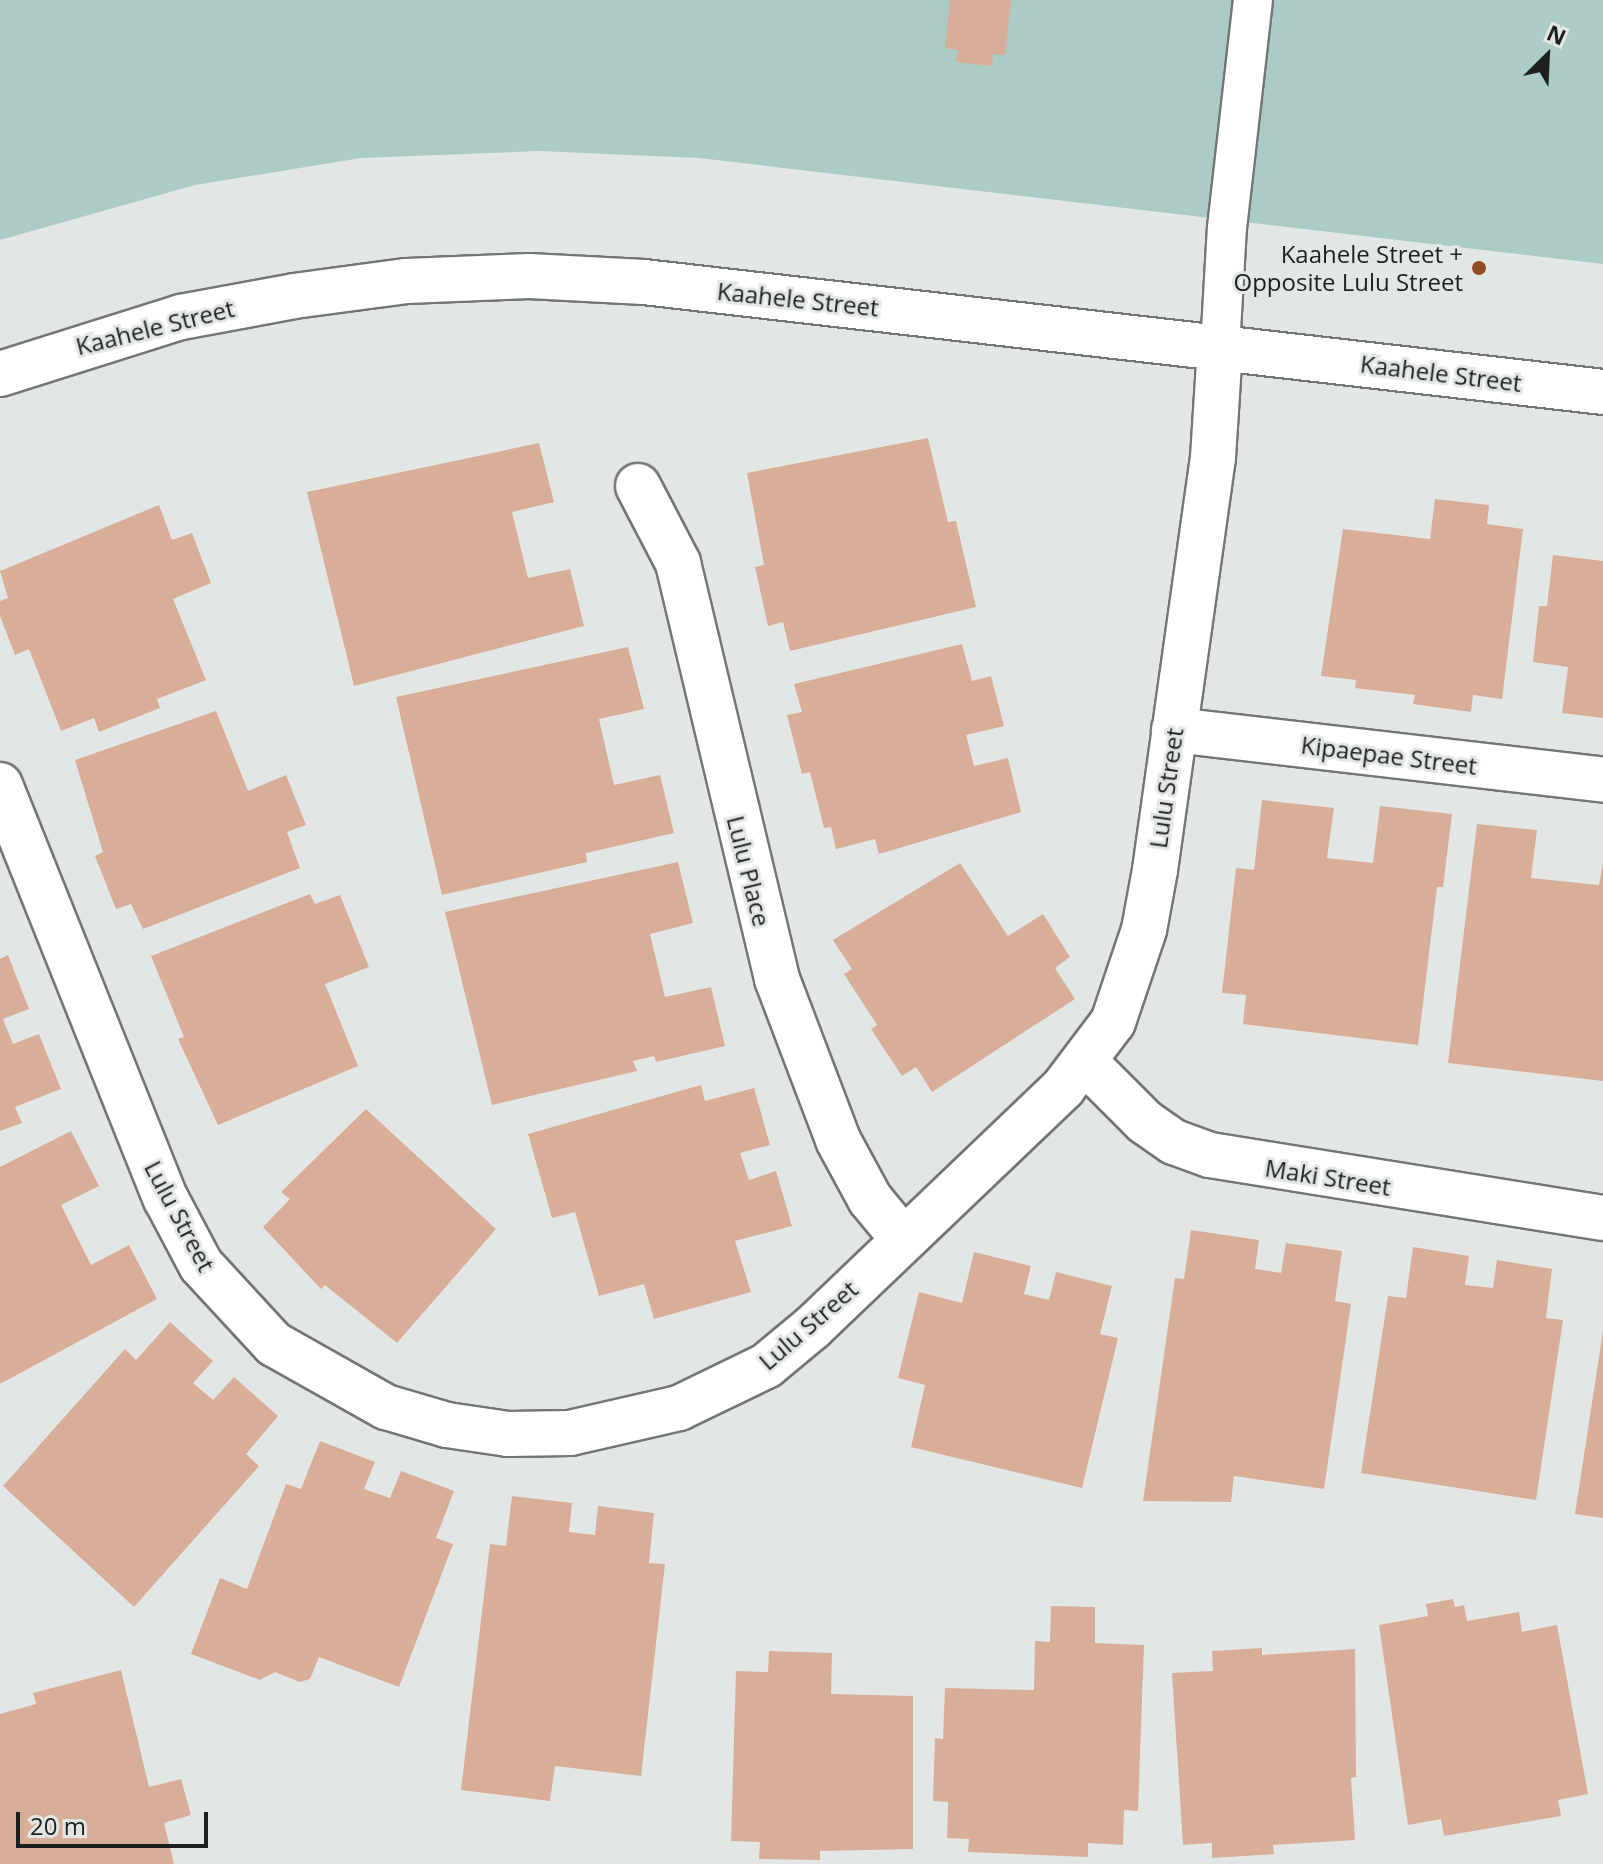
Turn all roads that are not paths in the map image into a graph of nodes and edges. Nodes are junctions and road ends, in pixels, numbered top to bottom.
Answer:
1 (1253, 0) edge
2 (1220, 348) junction
3 (0, 374) edge
4 (1603, 392) edge
5 (638, 486) dead end
6 (1174, 730) junction
7 (1603, 780) edge
8 (0, 785) edge
9 (1086, 1063) junction
10 (1603, 1218) edge
11 (903, 1239) junction

1 - 2 lane
2 - 3 street, Kaahele Street
2 - 4 street, Kaahele Street
2 - 6 street, Lulu Street
5 - 11 street, Lulu Place
6 - 7 street, Kipaepae Street
6 - 9 street, Lulu Street
8 - 11 street, Lulu Street
9 - 10 street, Maki Street
9 - 11 street, Lulu Street

